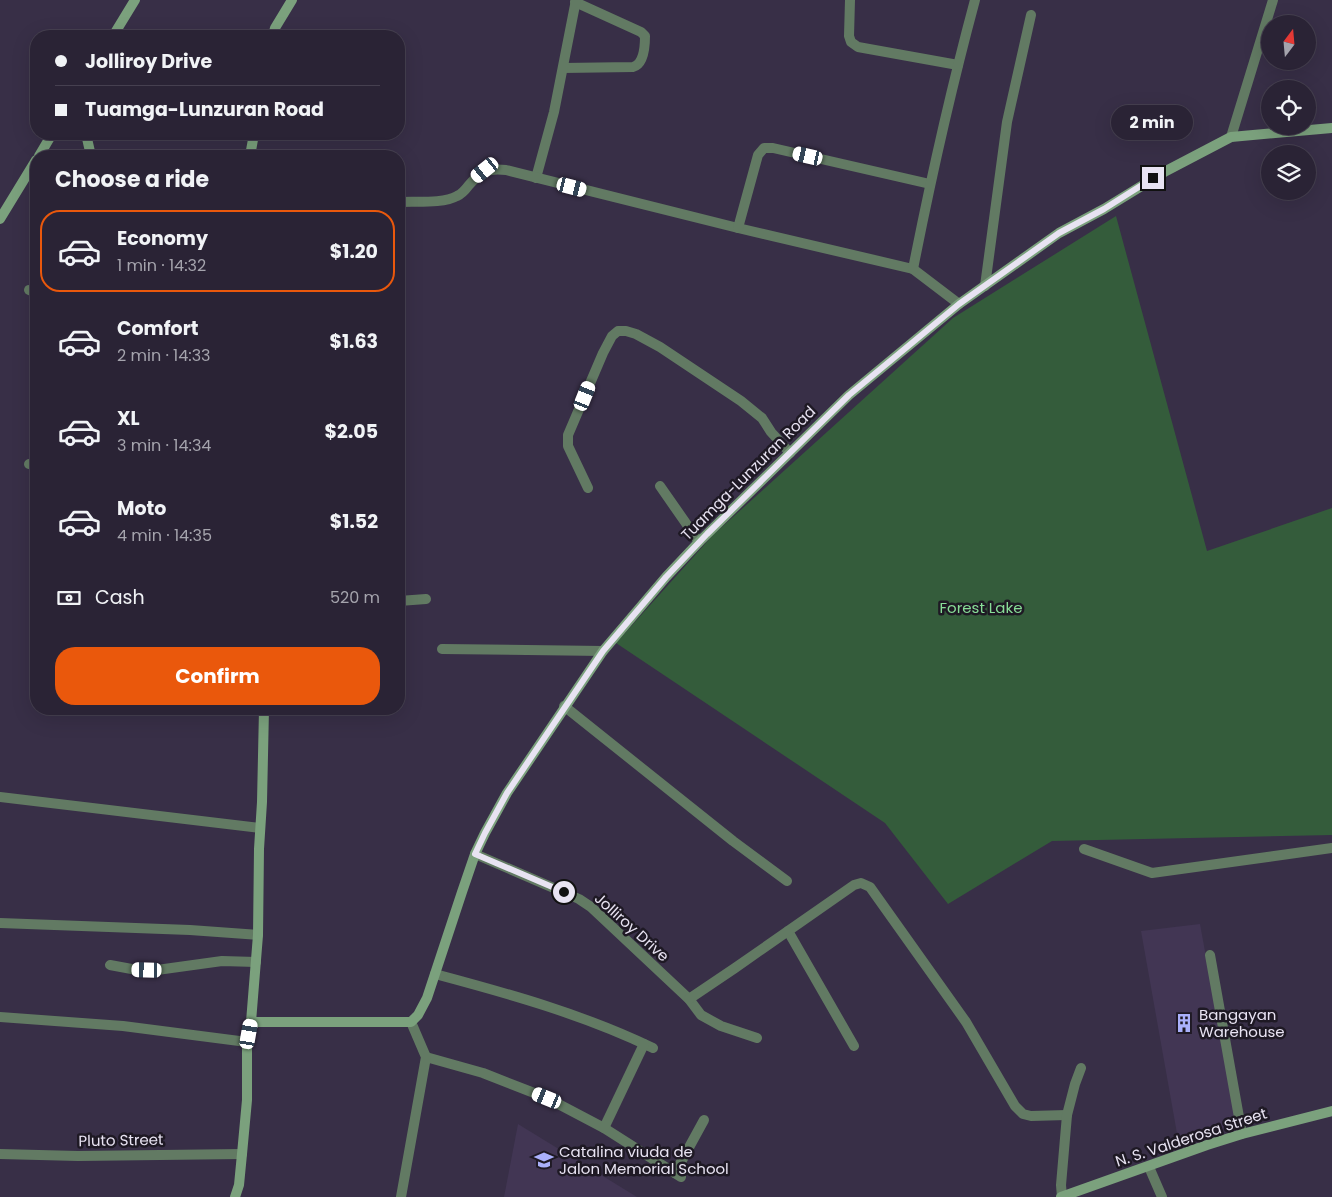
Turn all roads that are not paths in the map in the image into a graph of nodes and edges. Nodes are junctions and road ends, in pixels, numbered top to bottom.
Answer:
1 (135, 0) edge
2 (292, 0) edge
3 (850, 0) edge
4 (975, 0) edge
5 (1273, 0) edge
6 (575, 1) edge
7 (1031, 15) dead end
8 (117, 30) edge
9 (275, 30) edge
10 (958, 65) junction
11 (563, 68) junction
12 (1332, 128) edge
13 (1231, 137) junction
14 (30, 170) edge
15 (536, 178) junction
16 (930, 184) junction
17 (405, 202) edge
18 (0, 219) edge
19 (738, 228) junction
20 (913, 269) junction
21 (985, 286) junction
22 (959, 304) junction
23 (790, 453) junction
24 (660, 486) dead end
25 (588, 488) dead end
26 (699, 542) junction
27 (426, 599) dead end
28 (405, 601) edge
29 (442, 649) dead end
30 (603, 651) junction
31 (564, 706) junction
32 (264, 715) edge
33 (0, 797) edge
34 (260, 828) junction
35 (1332, 848) edge
36 (1084, 849) dead end
37 (475, 854) junction
38 (787, 881) dead end
39 (0, 923) edge
40 (788, 931) junction
41 (258, 935) junction
42 (1210, 955) dead end
43 (256, 962) junction
44 (110, 965) dead end
45 (435, 974) junction
46 (688, 999) junction
47 (0, 1017) edge
48 (251, 1022) junction
49 (411, 1022) junction
50 (248, 1038) junction
51 (757, 1038) dead end
52 (854, 1046) dead end
53 (426, 1057) junction
54 (1081, 1068) dead end
55 (1332, 1111) edge
56 (1067, 1115) junction
57 (704, 1120) dead end
58 (604, 1128) junction
59 (1242, 1134) junction
60 (0, 1154) edge
61 (242, 1154) junction
62 (1149, 1167) junction
63 (235, 1197) edge
64 (401, 1197) edge
65 (1062, 1197) edge
66 (1162, 1197) edge

1 - 8 street
2 - 9 street
3 - 10 street
4 - 10 street
5 - 13 street
6 - 11 street
6 - 11 street
7 - 21 street
10 - 16 street
11 - 15 street
12 - 13 street, Tuamga-Lunzuran Road
13 - 21 street, Tuamga-Lunzuran Road
14 - 18 street
15 - 17 street
15 - 19 street
16 - 19 street
16 - 20 street
19 - 20 street
20 - 22 street
21 - 22 street, Tuamga-Lunzuran Road
22 - 23 street, Tuamga-Lunzuran Road
23 - 25 street
23 - 26 street, Tuamga-Lunzuran Road
24 - 26 street
26 - 30 street, Tuamga-Lunzuran Road
27 - 28 street
29 - 30 street
30 - 31 street, Tuamga-Lunzuran Road
31 - 37 street, Tuamga-Lunzuran Road
31 - 38 street
32 - 34 street
33 - 34 street
34 - 41 street
35 - 36 street
37 - 45 street, Tuamga-Lunzuran Road
37 - 46 street, Jolliroy Drive
39 - 41 street
40 - 46 street
40 - 52 street
40 - 56 street
41 - 43 street
42 - 59 street
43 - 44 street
43 - 48 street
45 - 49 street, Tuamga-Lunzuran Road
45 - 58 street
46 - 51 street, Jolliroy Drive
47 - 50 street
48 - 49 street
48 - 50 street
49 - 53 street
50 - 61 street
53 - 58 street
53 - 64 street
54 - 56 street
55 - 59 street, N. S. Valderosa Street
56 - 65 street
57 - 58 street
59 - 62 street, N. S. Valderosa Street
60 - 61 street, Pluto Street
61 - 63 street
62 - 65 street, N. S. Valderosa Street
62 - 66 street

